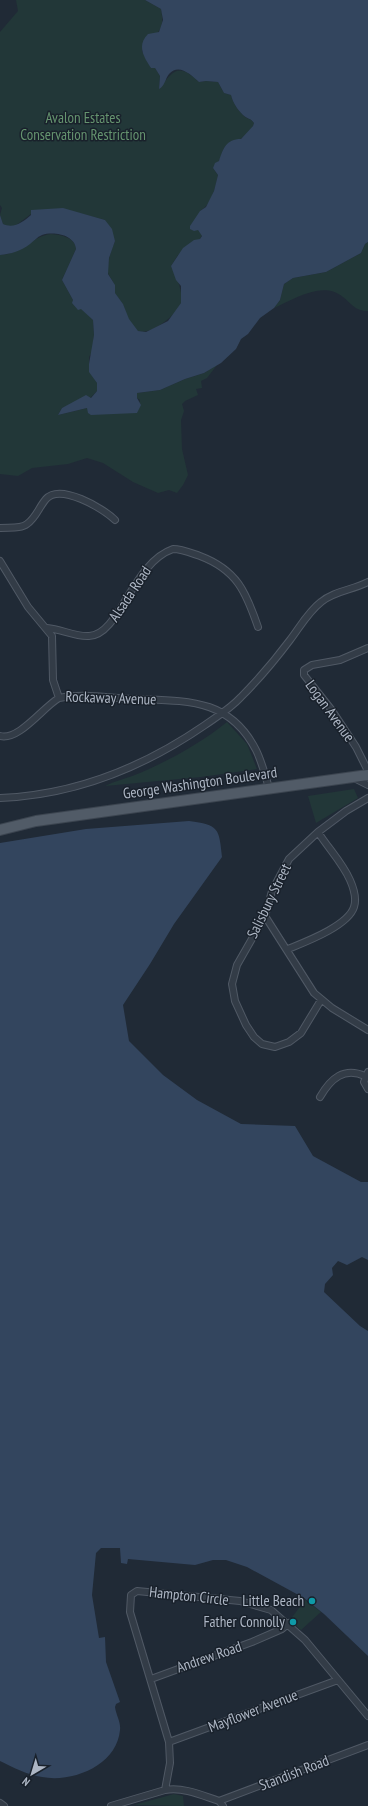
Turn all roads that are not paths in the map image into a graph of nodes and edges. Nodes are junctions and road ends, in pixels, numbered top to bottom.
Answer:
1 (115, 520) dead end
2 (0, 528) edge
3 (0, 562) edge
4 (368, 582) edge
5 (258, 627) dead end
6 (47, 628) junction
7 (368, 648) edge
8 (59, 698) junction
9 (224, 712) junction
10 (0, 736) edge
11 (368, 771) edge
12 (368, 774) edge
13 (352, 777) junction
14 (368, 785) edge
15 (269, 788) junction
16 (0, 798) edge
17 (368, 798) edge
18 (36, 821) junction
19 (0, 822) edge
20 (0, 830) edge
21 (318, 832) junction
22 (265, 916) junction
23 (288, 949) junction
24 (321, 1000) junction
25 (368, 1030) edge
26 (367, 1074) edge
27 (368, 1089) edge
28 (320, 1097) dead end
29 (289, 1624) junction
30 (151, 1679) junction
31 (338, 1680) junction
32 (368, 1716) edge
33 (169, 1742) junction
34 (368, 1745) edge
35 (164, 1790) junction
36 (0, 1803) edge
37 (221, 1803) edge
38 (4, 1806) edge
39 (110, 1806) edge

1 - 2 street
3 - 6 street, Rockaway Avenue
4 - 9 street
5 - 6 street, Alsada Road
6 - 8 street, Rockaway Avenue
7 - 11 street, Logan Avenue
8 - 9 street, Rockaway Avenue
8 - 10 street
9 - 15 street, Rockaway Avenue
9 - 16 street
12 - 13 main road, George Washington Boulevard
13 - 14 street
13 - 15 main road, George Washington Boulevard
15 - 18 main road, George Washington Boulevard
17 - 21 street, Salisbury Street
18 - 19 main road, George Washington Boulevard
18 - 20 main road, George Washington Boulevard
21 - 22 street, Salisbury Street
21 - 23 street
22 - 23 street
22 - 24 street, Salisbury Street
23 - 24 street
24 - 25 street
26 - 27 street
26 - 28 street
29 - 30 street, Andrew Road
29 - 30 street, Hampton Circle
29 - 31 street, Hampton Circle
30 - 33 street, Hampton Circle
31 - 32 street, Hampton Circle
31 - 33 street, Mayflower Avenue
33 - 35 street, Hampton Circle
34 - 37 street, Standish Road
35 - 37 street
35 - 39 street
36 - 38 street

